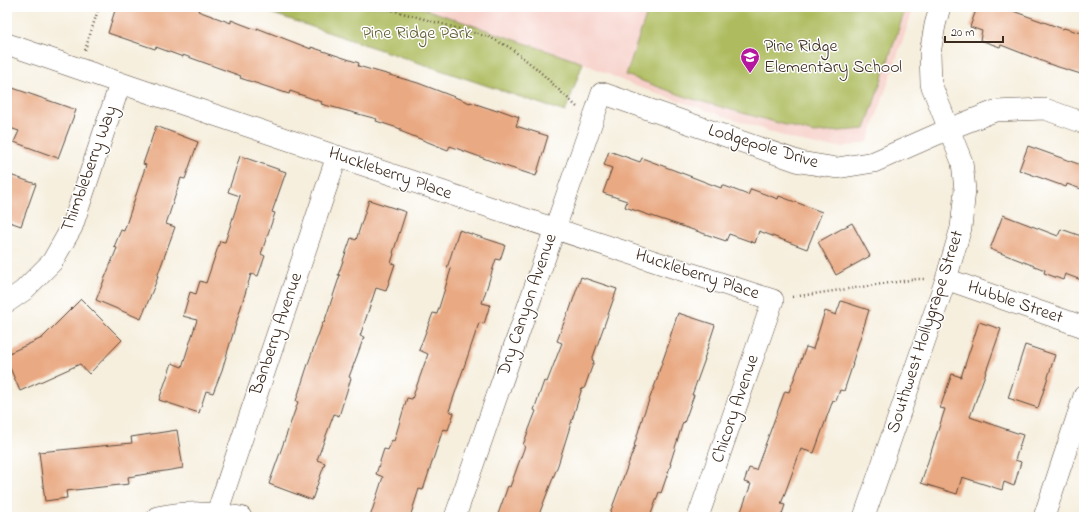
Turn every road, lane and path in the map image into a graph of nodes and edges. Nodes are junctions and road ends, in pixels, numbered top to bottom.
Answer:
1 (99, 7) edge
2 (381, 7) edge
3 (940, 7) edge
4 (7, 44) edge
5 (79, 69) junction
6 (120, 84) junction
7 (602, 94) joint
8 (592, 122) junction
9 (1084, 123) edge
10 (949, 129) junction
11 (337, 156) junction
12 (554, 229) junction
13 (946, 279) junction
14 (774, 300) junction
15 (7, 302) edge
16 (1084, 327) edge
17 (1084, 396) edge
18 (217, 513) junction
19 (156, 517) edge
20 (241, 517) edge
21 (455, 517) edge
22 (698, 517) edge
23 (864, 517) edge
24 (1044, 517) edge

1 - 5 path
2 - 8 path
3 - 10 street, Southwest Hollygrape Street
4 - 5 street, Huckleberry Place
5 - 6 street, Huckleberry Place
6 - 11 street, Huckleberry Place
6 - 15 street, Thimbleberry Way
7 - 8 street, Dry Canyon Avenue
7 - 10 street, Lodgepole Drive
8 - 12 street, Dry Canyon Avenue
9 - 10 street, Lodgepole Drive
10 - 13 street, Southwest Hollygrape Street
11 - 12 street, Huckleberry Place
11 - 18 street, Banberry Avenue
12 - 14 street, Huckleberry Place
12 - 21 street, Dry Canyon Avenue
13 - 14 path
13 - 16 street, Hubble Street
13 - 23 street, Southwest Hollygrape Street
14 - 22 street, Chicory Avenue
17 - 24 street
18 - 19 street
18 - 20 street

